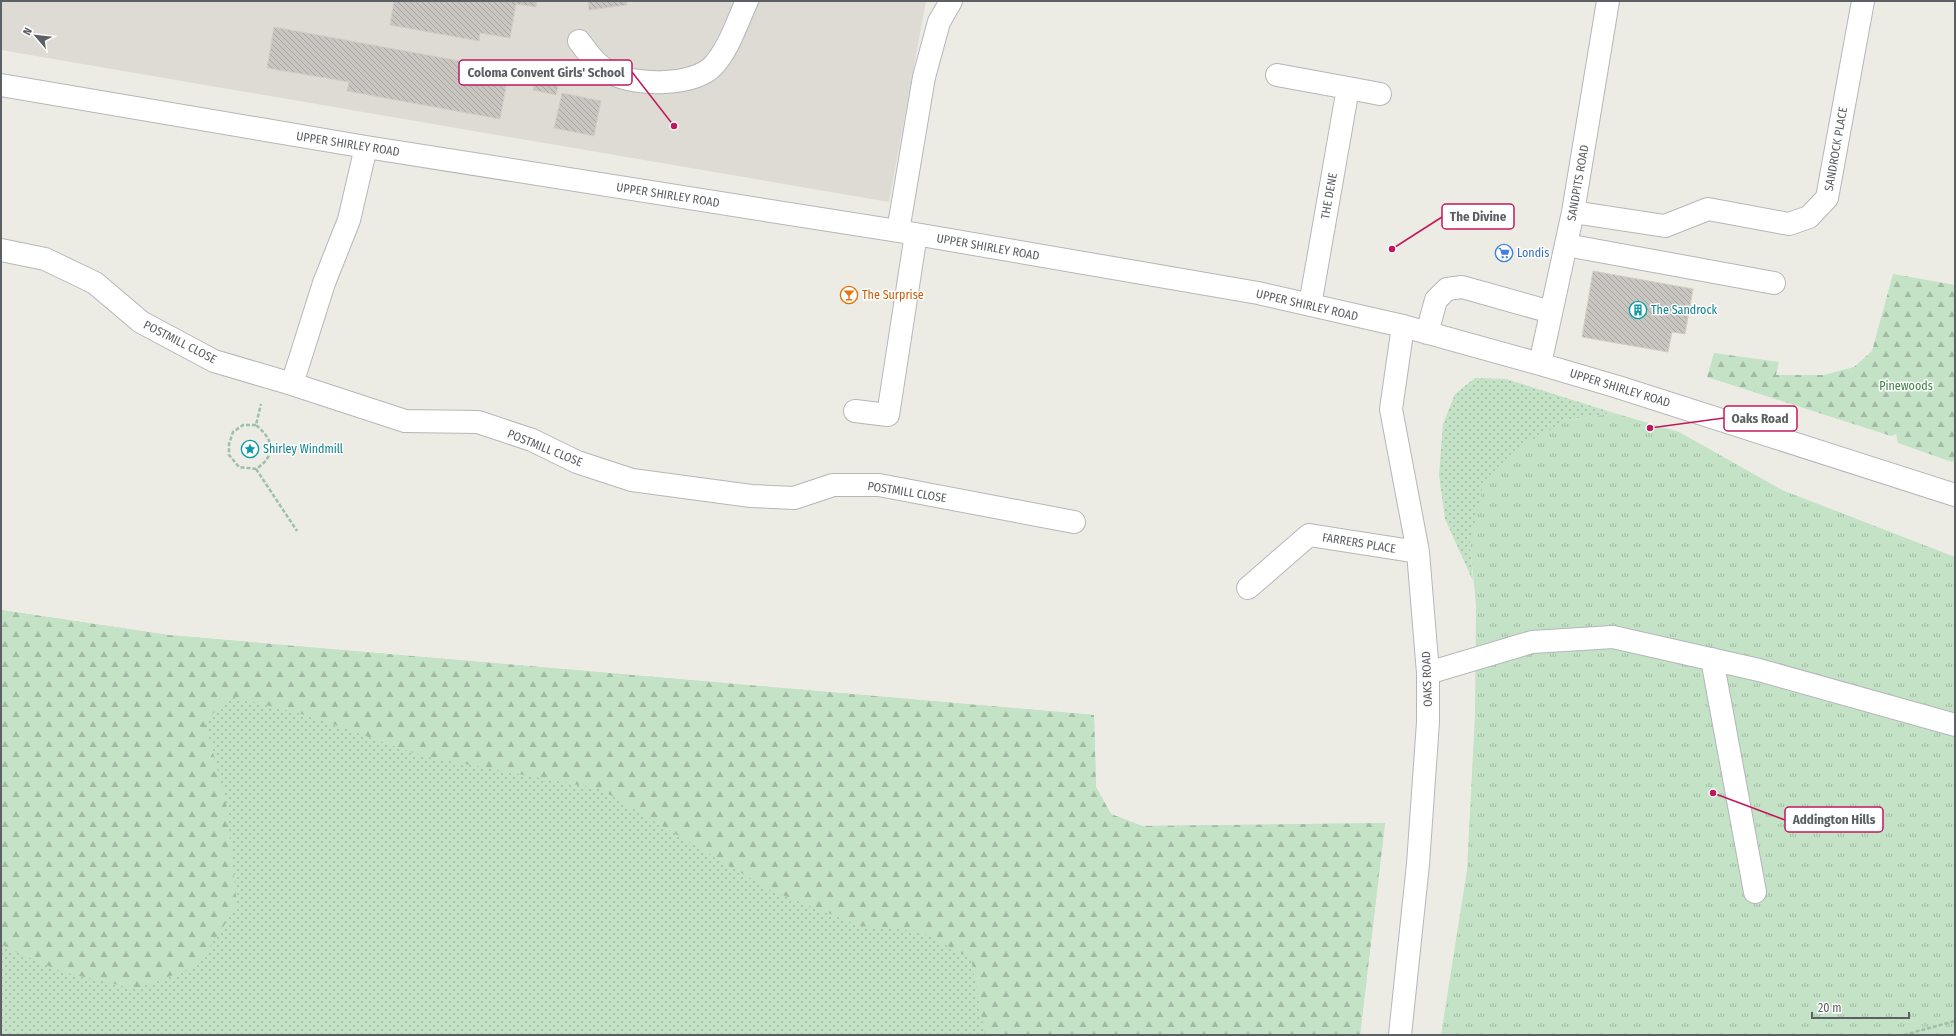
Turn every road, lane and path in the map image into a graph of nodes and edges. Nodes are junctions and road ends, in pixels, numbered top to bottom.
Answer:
1 (747, 1) edge
2 (951, 1) edge
3 (1608, 1) edge
4 (1863, 1) edge
5 (579, 41) dead end
6 (1277, 75) dead end
7 (1, 85) edge
8 (1348, 88) junction
9 (1380, 94) dead end
10 (366, 147) junction
11 (1573, 212) junction
12 (907, 233) junction
13 (1566, 245) junction
14 (1, 250) edge
15 (1774, 283) dead end
16 (1310, 305) junction
17 (1551, 312) junction
18 (1403, 326) junction
19 (1427, 333) junction
20 (1540, 364) junction
21 (268, 377) junction
22 (292, 384) junction
23 (855, 411) dead end
24 (256, 425) junction
25 (256, 469) junction
26 (1955, 495) edge
27 (1074, 522) dead end
28 (298, 531) dead end
29 (1418, 552) junction
30 (1248, 588) dead end
31 (1712, 659) junction
32 (1428, 673) junction
33 (1955, 725) edge
34 (1755, 892) dead end
35 (1955, 1021) edge
36 (1400, 1035) edge
37 (1904, 1035) edge

1 - 5 street
2 - 12 street
3 - 11 street, SANDPITS ROAD
4 - 11 street, SANDROCK PLACE
6 - 8 street
7 - 10 street, UPPER SHIRLEY ROAD
8 - 9 street
8 - 16 street, THE DENE
10 - 12 street, UPPER SHIRLEY ROAD
10 - 22 street
11 - 13 street, SANDPITS ROAD
12 - 16 street, UPPER SHIRLEY ROAD
12 - 23 street
13 - 15 street
13 - 17 street, SANDPITS ROAD
14 - 21 street, POSTMILL CLOSE
16 - 18 street, UPPER SHIRLEY ROAD
17 - 19 street
17 - 20 street, SANDPITS ROAD
18 - 19 street, UPPER SHIRLEY ROAD
18 - 29 street, OAKS ROAD
19 - 20 street, UPPER SHIRLEY ROAD
20 - 26 street, UPPER SHIRLEY ROAD
21 - 22 street, POSTMILL CLOSE
21 - 24 path
22 - 27 street, POSTMILL CLOSE
24 - 25 path
24 - 25 path
25 - 28 path
29 - 30 street, FARRERS PLACE
29 - 32 street, OAKS ROAD
31 - 32 street
31 - 33 street
31 - 34 street
32 - 36 street, OAKS ROAD
35 - 37 path

